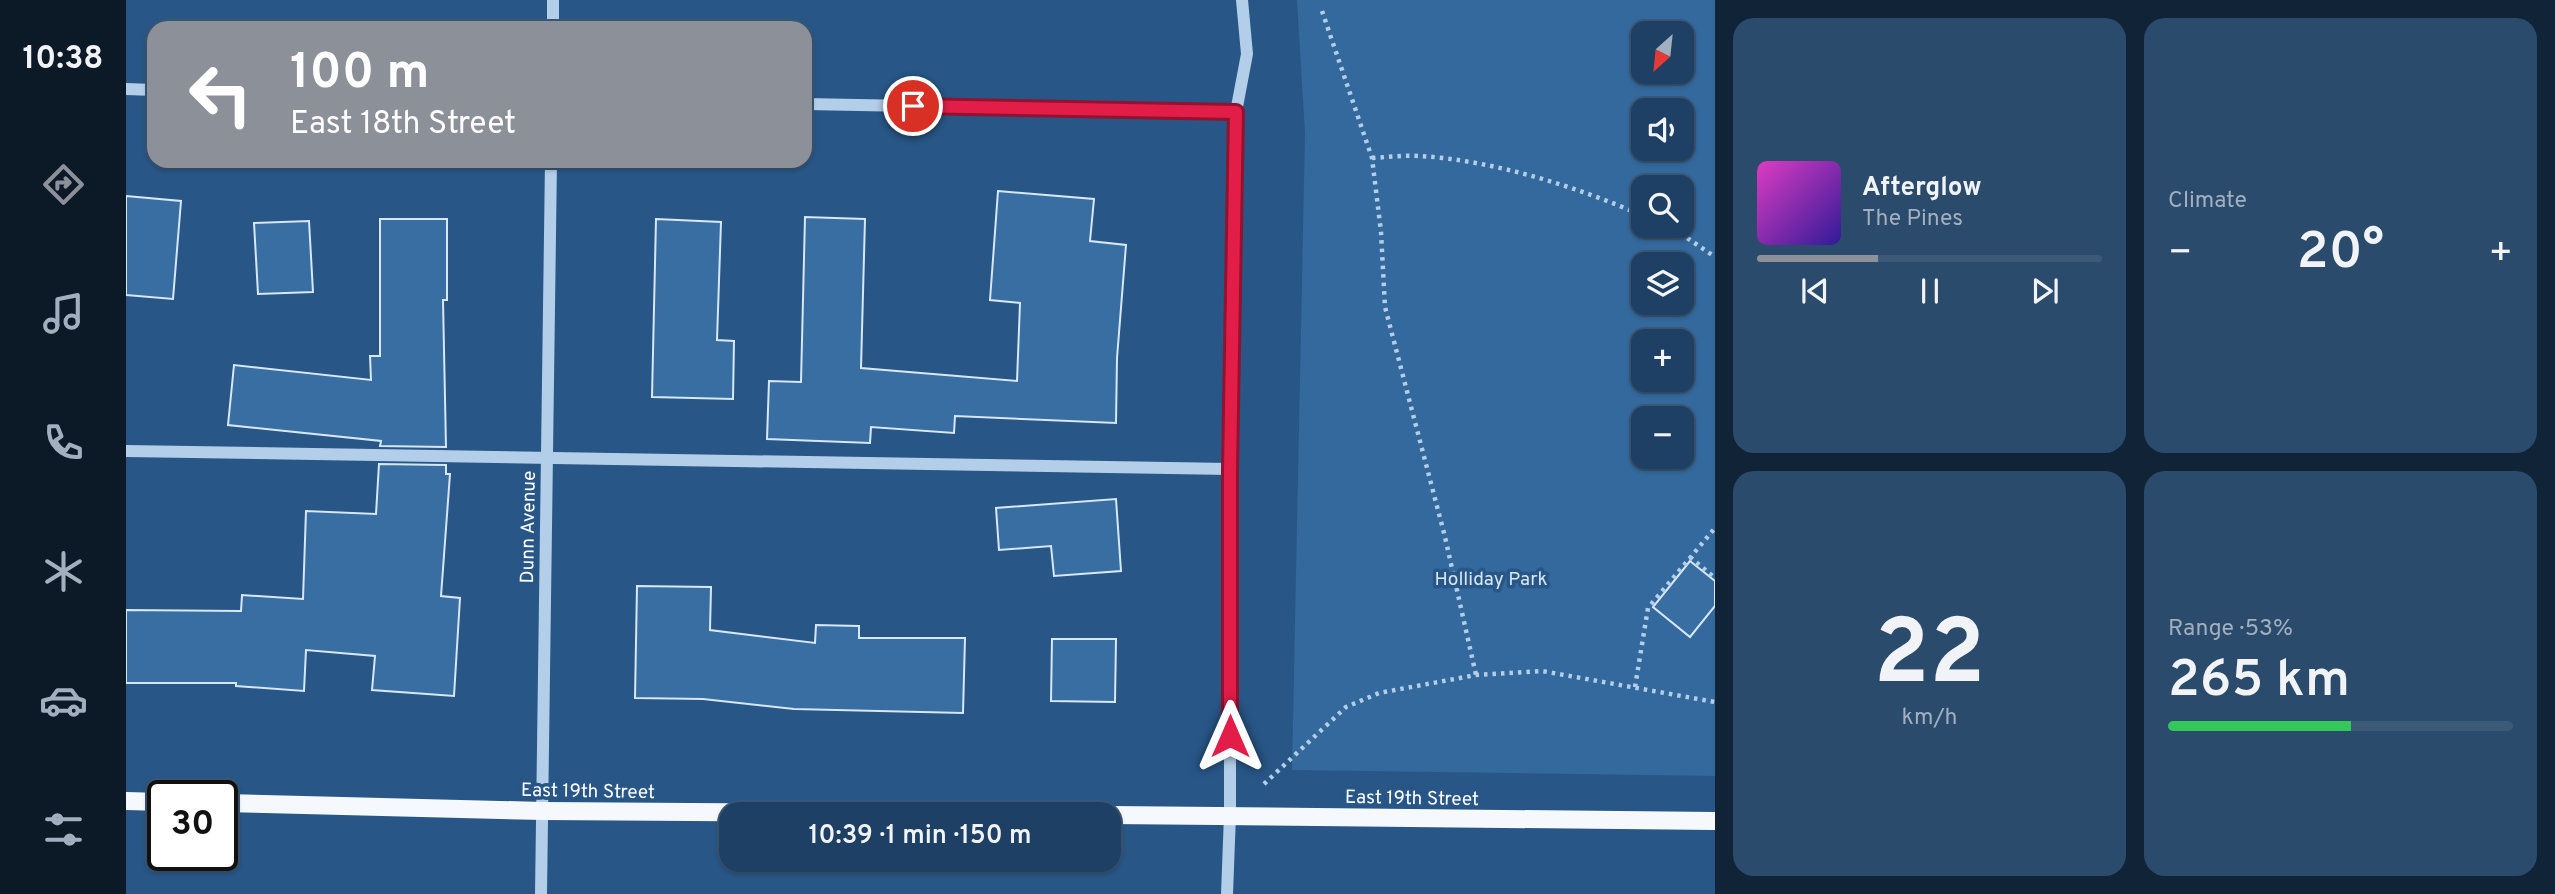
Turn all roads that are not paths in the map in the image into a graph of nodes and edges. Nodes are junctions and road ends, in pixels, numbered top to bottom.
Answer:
1 (553, 0) edge
2 (1242, 0) edge
3 (553, 21) edge
4 (126, 89) edge
5 (147, 90) edge
6 (812, 104) edge
7 (1236, 112) junction
8 (551, 168) edge
9 (126, 451) edge
10 (547, 457) junction
11 (1230, 469) junction
12 (126, 801) edge
13 (147, 802) edge
14 (238, 803) edge
15 (543, 811) junction
16 (719, 812) edge
17 (1121, 815) edge
18 (1230, 816) junction
19 (1715, 821) edge
20 (541, 894) edge
21 (1227, 894) edge

1 - 3 street
2 - 7 street
4 - 5 street
6 - 7 street
7 - 11 street
8 - 10 street, Dunn Avenue
9 - 10 street
10 - 11 street
10 - 15 street, Dunn Avenue
11 - 18 street
12 - 13 main road
14 - 15 main road, East 19th Street
15 - 16 main road, East 19th Street
15 - 20 street, Dunn Avenue
17 - 18 main road, East 19th Street
18 - 19 main road, East 19th Street
18 - 21 street

